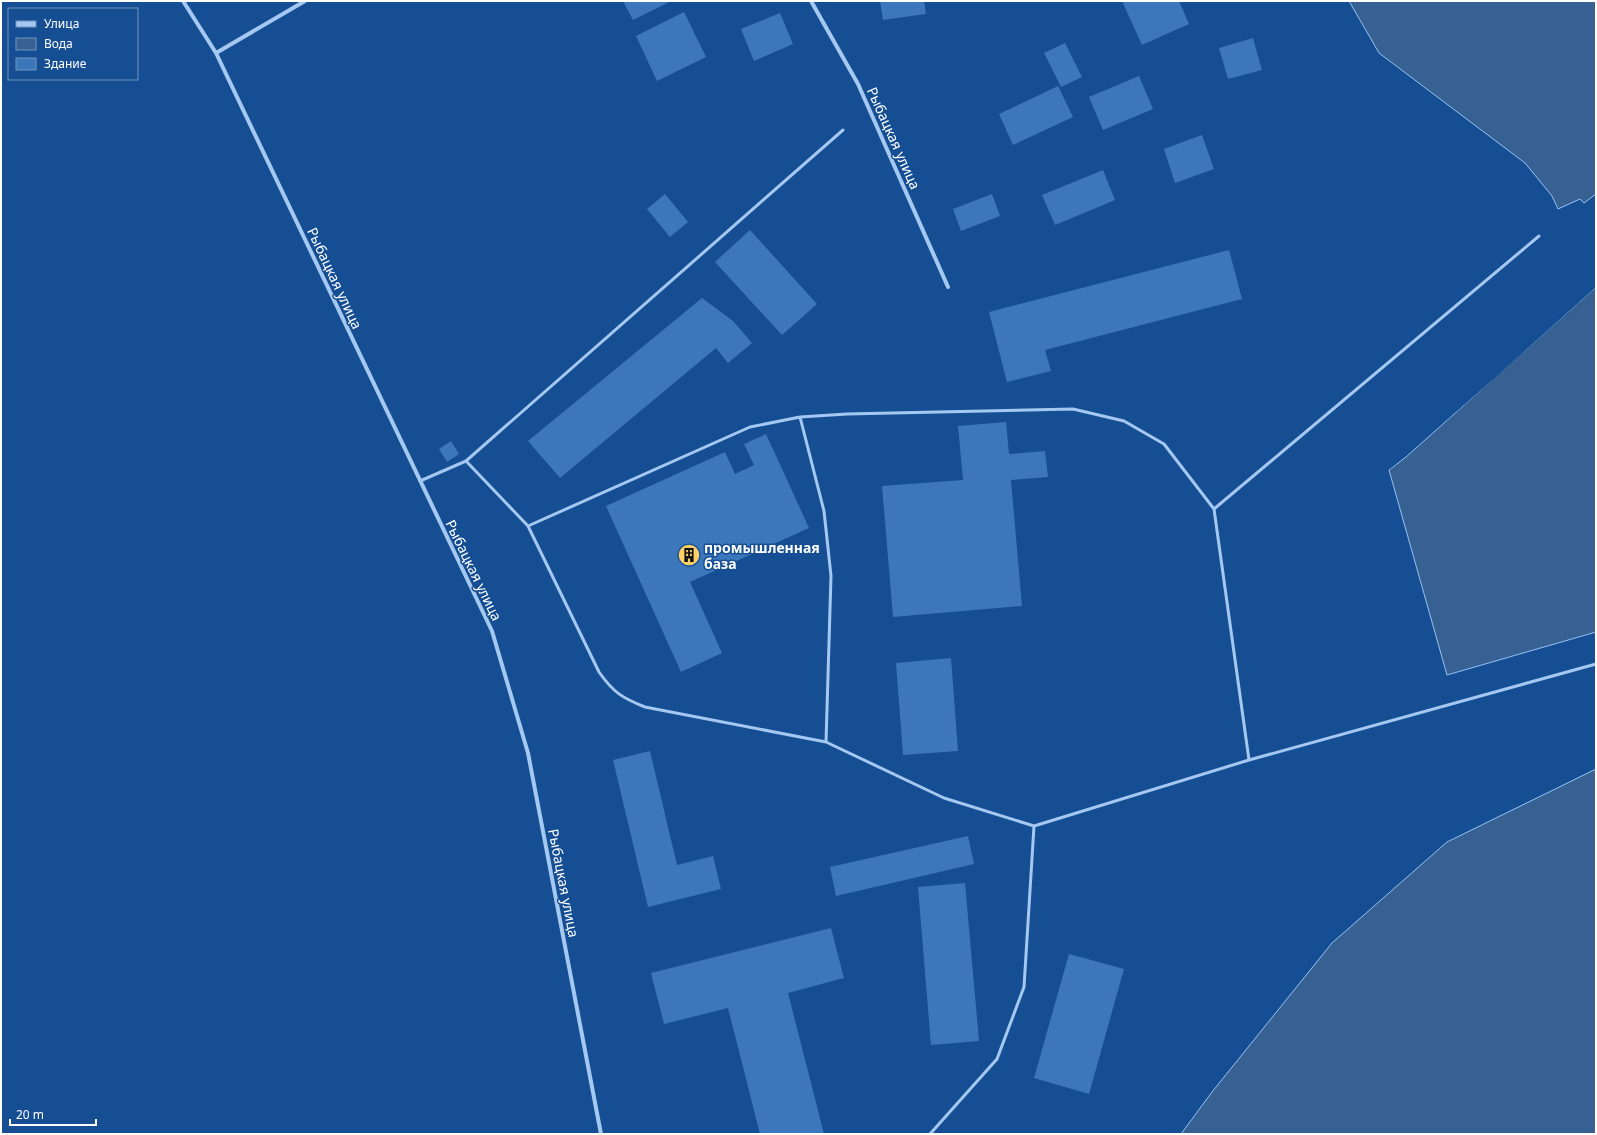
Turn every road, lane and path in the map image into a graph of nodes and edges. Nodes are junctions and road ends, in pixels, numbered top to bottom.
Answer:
1 (183, 1) edge
2 (305, 1) edge
3 (811, 1) edge
4 (216, 54) junction
5 (843, 130) dead end
6 (1539, 236) dead end
7 (948, 287) dead end
8 (800, 417) junction
9 (466, 461) junction
10 (418, 481) junction
11 (1214, 508) junction
12 (528, 526) junction
13 (1596, 664) edge
14 (826, 742) junction
15 (1248, 760) junction
16 (1034, 826) junction
17 (601, 1134) edge
18 (930, 1134) edge

1 - 4 street, Рыбацкая улица
2 - 4 street
3 - 7 street, Рыбацкая улица
4 - 10 street, Рыбацкая улица
5 - 9 lane
6 - 11 lane
8 - 11 lane
8 - 12 lane
8 - 14 lane
9 - 10 lane
9 - 12 lane
10 - 17 street, Рыбацкая улица
11 - 15 lane
12 - 14 lane
13 - 15 lane
14 - 16 lane
15 - 16 lane
16 - 18 lane

